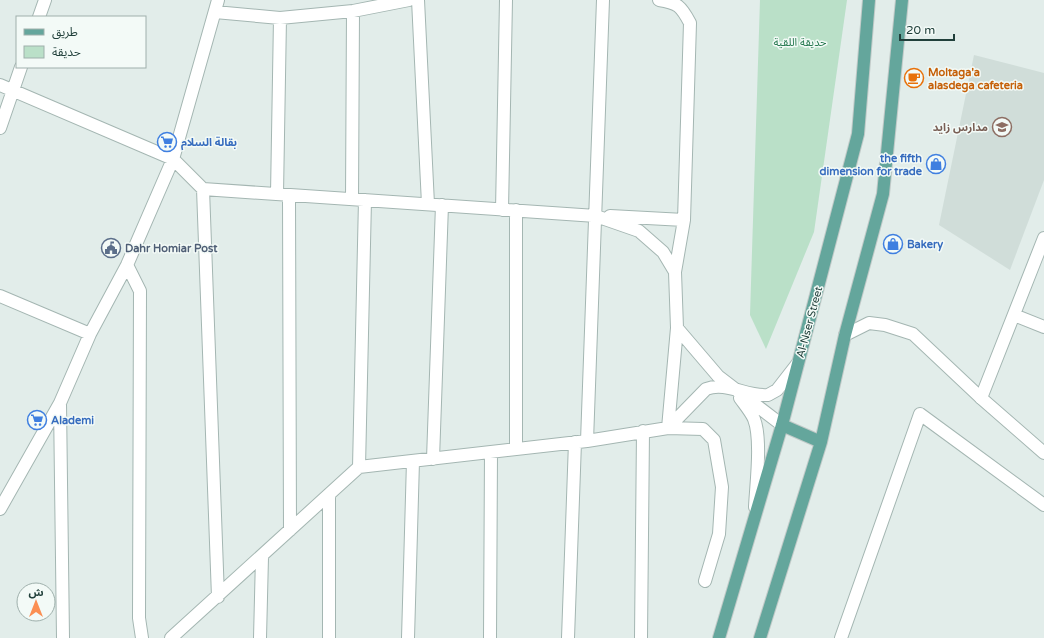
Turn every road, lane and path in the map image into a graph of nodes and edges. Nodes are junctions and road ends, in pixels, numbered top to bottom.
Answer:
1 (45, 0) edge
2 (409, 0) edge
3 (418, 0) edge
4 (506, 0) edge
5 (603, 0) edge
6 (663, 0) edge
7 (869, 0) edge
8 (902, 0) edge
9 (217, 6) edge
10 (353, 11) junction
11 (39, 16) edge
12 (280, 18) junction
13 (21, 68) edge
14 (0, 85) edge
15 (13, 91) junction
16 (0, 128) edge
17 (173, 160) junction
18 (203, 189) junction
19 (276, 194) junction
20 (289, 195) junction
21 (352, 199) junction
22 (365, 200) junction
23 (428, 204) junction
24 (442, 205) junction
25 (502, 210) junction
26 (516, 210) junction
27 (596, 216) junction
28 (684, 220) junction
29 (1044, 238) edge
30 (127, 265) junction
31 (675, 272) junction
32 (0, 296) edge
33 (1014, 315) junction
34 (1044, 327) edge
35 (677, 328) junction
36 (90, 334) junction
37 (845, 335) junction
38 (798, 363) junction
39 (735, 390) junction
40 (981, 398) junction
41 (60, 403) junction
42 (782, 425) junction
43 (668, 428) junction
44 (643, 431) junction
45 (581, 442) junction
46 (821, 442) junction
47 (516, 449) junction
48 (491, 452) junction
49 (1044, 453) edge
50 (433, 459) junction
51 (413, 461) junction
52 (359, 467) junction
53 (329, 495) junction
54 (1044, 505) edge
55 (0, 509) edge
56 (754, 517) junction
57 (290, 530) junction
58 (262, 557) junction
59 (705, 581) dead end
60 (218, 597) junction
61 (63, 638) edge
62 (142, 638) edge
63 (171, 638) edge
64 (260, 638) edge
65 (329, 638) edge
66 (408, 638) edge
67 (490, 638) edge
68 (568, 638) edge
69 (641, 638) edge
70 (719, 638) edge
71 (760, 638) edge
72 (841, 638) edge

1 - 11 street
2 - 10 street
3 - 23 street
4 - 25 street
5 - 27 street
6 - 28 street
7 - 38 main road, Al-Nser Street
8 - 37 main road
9 - 12 street
9 - 17 street
10 - 12 street
10 - 21 street
12 - 19 street
13 - 15 street
14 - 15 street
15 - 16 street
15 - 17 street
17 - 18 street
17 - 30 street
18 - 19 street
18 - 60 street
19 - 20 street
20 - 21 street
20 - 57 street
21 - 22 street
22 - 23 street
22 - 52 street
23 - 24 street
24 - 25 street
24 - 50 street
25 - 26 street
26 - 27 street
26 - 47 street
27 - 28 street
27 - 31 street
27 - 45 street
28 - 31 street
29 - 33 street
30 - 36 street
30 - 62 street
31 - 35 street
32 - 36 street
33 - 34 street
33 - 40 street
35 - 39 street
35 - 43 street
36 - 41 street
37 - 40 street
37 - 46 main road
38 - 39 street
38 - 42 main road, Al-Nser Street
39 - 42 street
39 - 43 street
39 - 56 street
40 - 49 street
41 - 55 street
41 - 61 street
42 - 46 main road
42 - 56 main road, Al-Nser Street
43 - 44 street
43 - 59 street
44 - 45 street
44 - 69 street
45 - 47 street
45 - 68 street
46 - 71 main road
47 - 48 street
48 - 50 street
48 - 67 street
50 - 51 street
51 - 52 street
51 - 66 street
52 - 53 street
53 - 57 street
53 - 65 street
54 - 72 street
56 - 70 main road, Al-Nser Street
57 - 58 street
58 - 60 street
58 - 64 street
60 - 63 street

